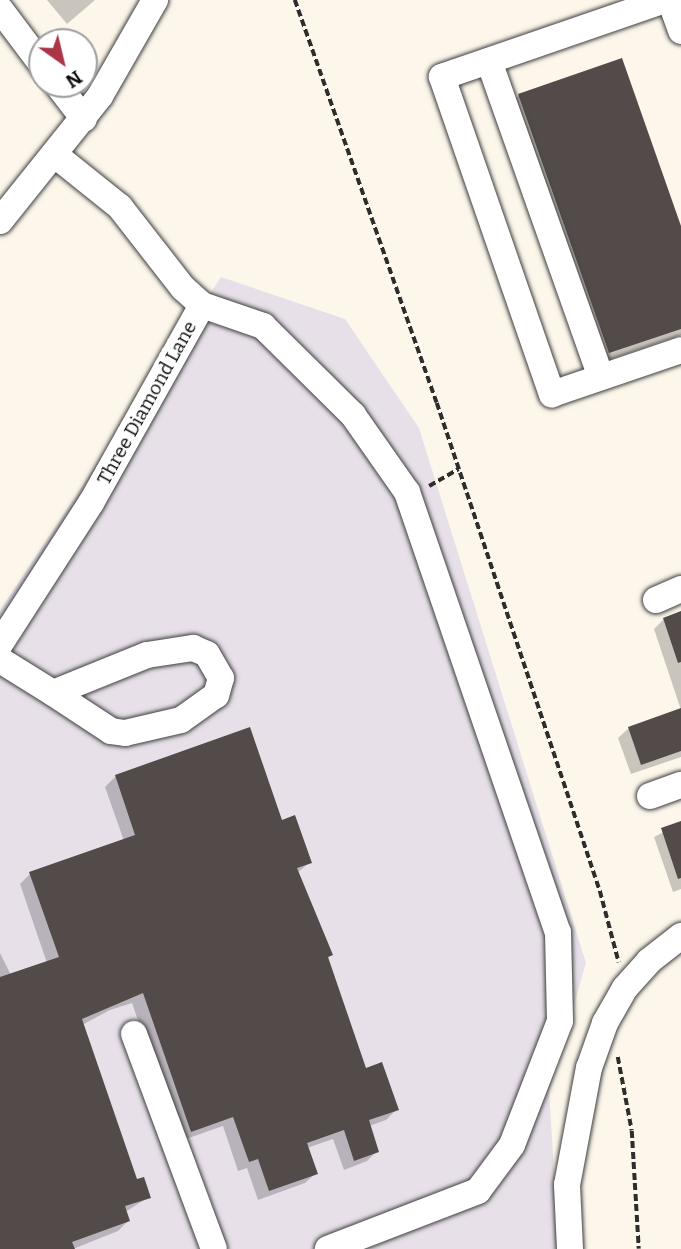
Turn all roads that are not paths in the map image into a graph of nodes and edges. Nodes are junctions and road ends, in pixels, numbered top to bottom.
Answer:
1 (155, 0) edge
2 (667, 0) edge
3 (0, 9) edge
4 (681, 31) edge
5 (28, 46) edge
6 (489, 61) junction
7 (67, 98) edge
8 (83, 119) junction
9 (55, 155) junction
10 (0, 221) edge
11 (202, 305) junction
12 (681, 350) edge
13 (601, 377) junction
14 (681, 589) edge
15 (656, 600) dead end
16 (0, 644) edge
17 (0, 660) edge
18 (53, 693) junction
19 (681, 785) edge
20 (650, 796) dead end
21 (681, 936) edge
22 (134, 1034) dead end
23 (214, 1249) edge
24 (328, 1249) edge
25 (570, 1249) edge

1 - 8 street
2 - 4 street
2 - 6 street
3 - 5 street
6 - 13 street
6 - 13 street
7 - 8 street
8 - 9 street
9 - 10 street
9 - 11 street, Three Diamond Lane
11 - 16 street, Three Diamond Lane
11 - 24 street
12 - 13 street
14 - 15 street
17 - 18 street
18 - 18 street
19 - 20 street
21 - 25 street
22 - 23 street

